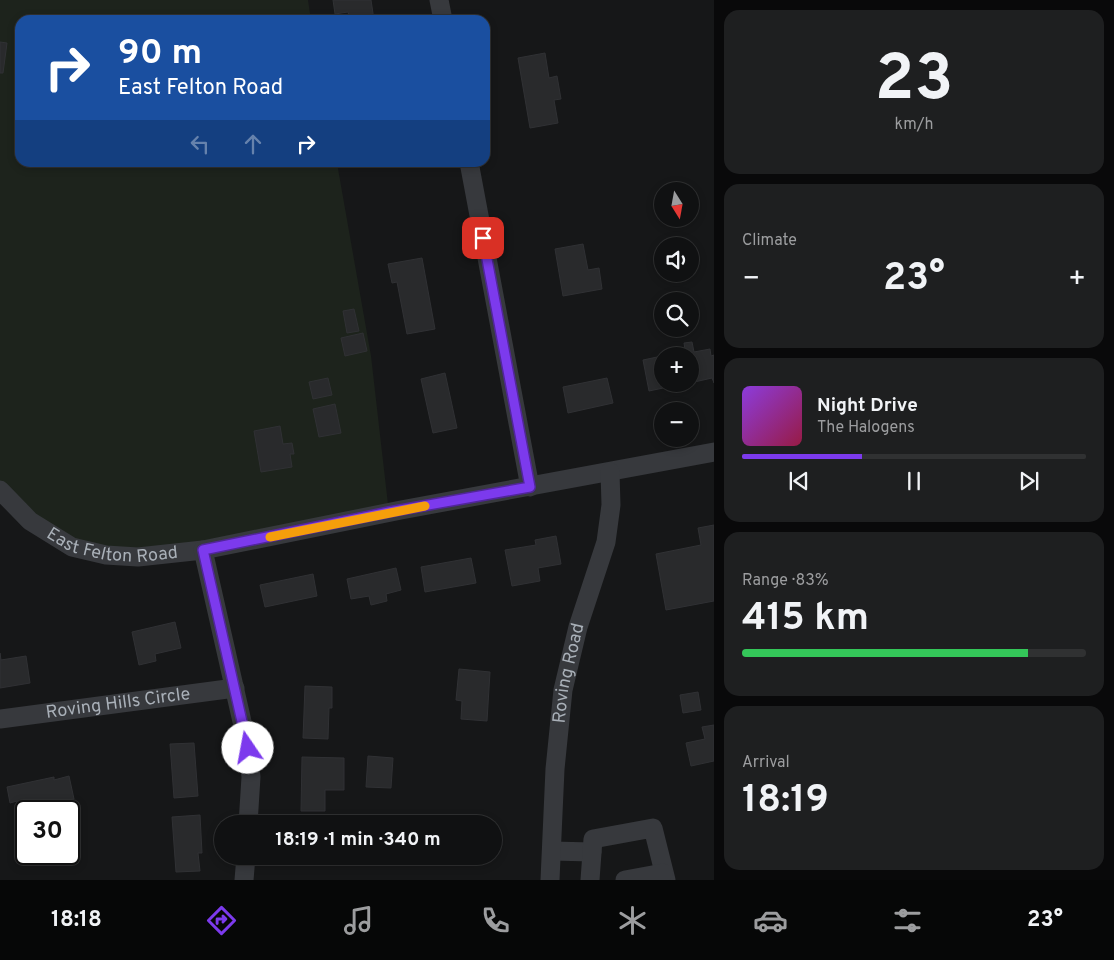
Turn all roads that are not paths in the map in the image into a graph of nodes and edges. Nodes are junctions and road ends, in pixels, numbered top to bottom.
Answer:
1 (439, 0) edge
2 (442, 15) edge
3 (470, 167) edge
4 (714, 452) edge
5 (610, 472) junction
6 (530, 487) junction
7 (0, 490) edge
8 (203, 550) junction
9 (235, 688) junction
10 (0, 720) edge
11 (249, 815) edge
12 (552, 851) junction
13 (592, 852) junction
14 (245, 865) edge
15 (665, 877) edge
16 (244, 880) edge
17 (550, 880) edge
18 (590, 880) edge
19 (625, 880) edge

1 - 2 street
3 - 6 street
4 - 5 street, East Felton Road
5 - 6 street, East Felton Road
5 - 12 street, Roving Road
6 - 8 street, East Felton Road
7 - 8 street, East Felton Road
8 - 9 street
9 - 10 street, Roving Hills Circle
9 - 11 street
12 - 13 street
12 - 17 street, Roving Road
13 - 15 street
13 - 18 street
14 - 16 street
15 - 19 street

